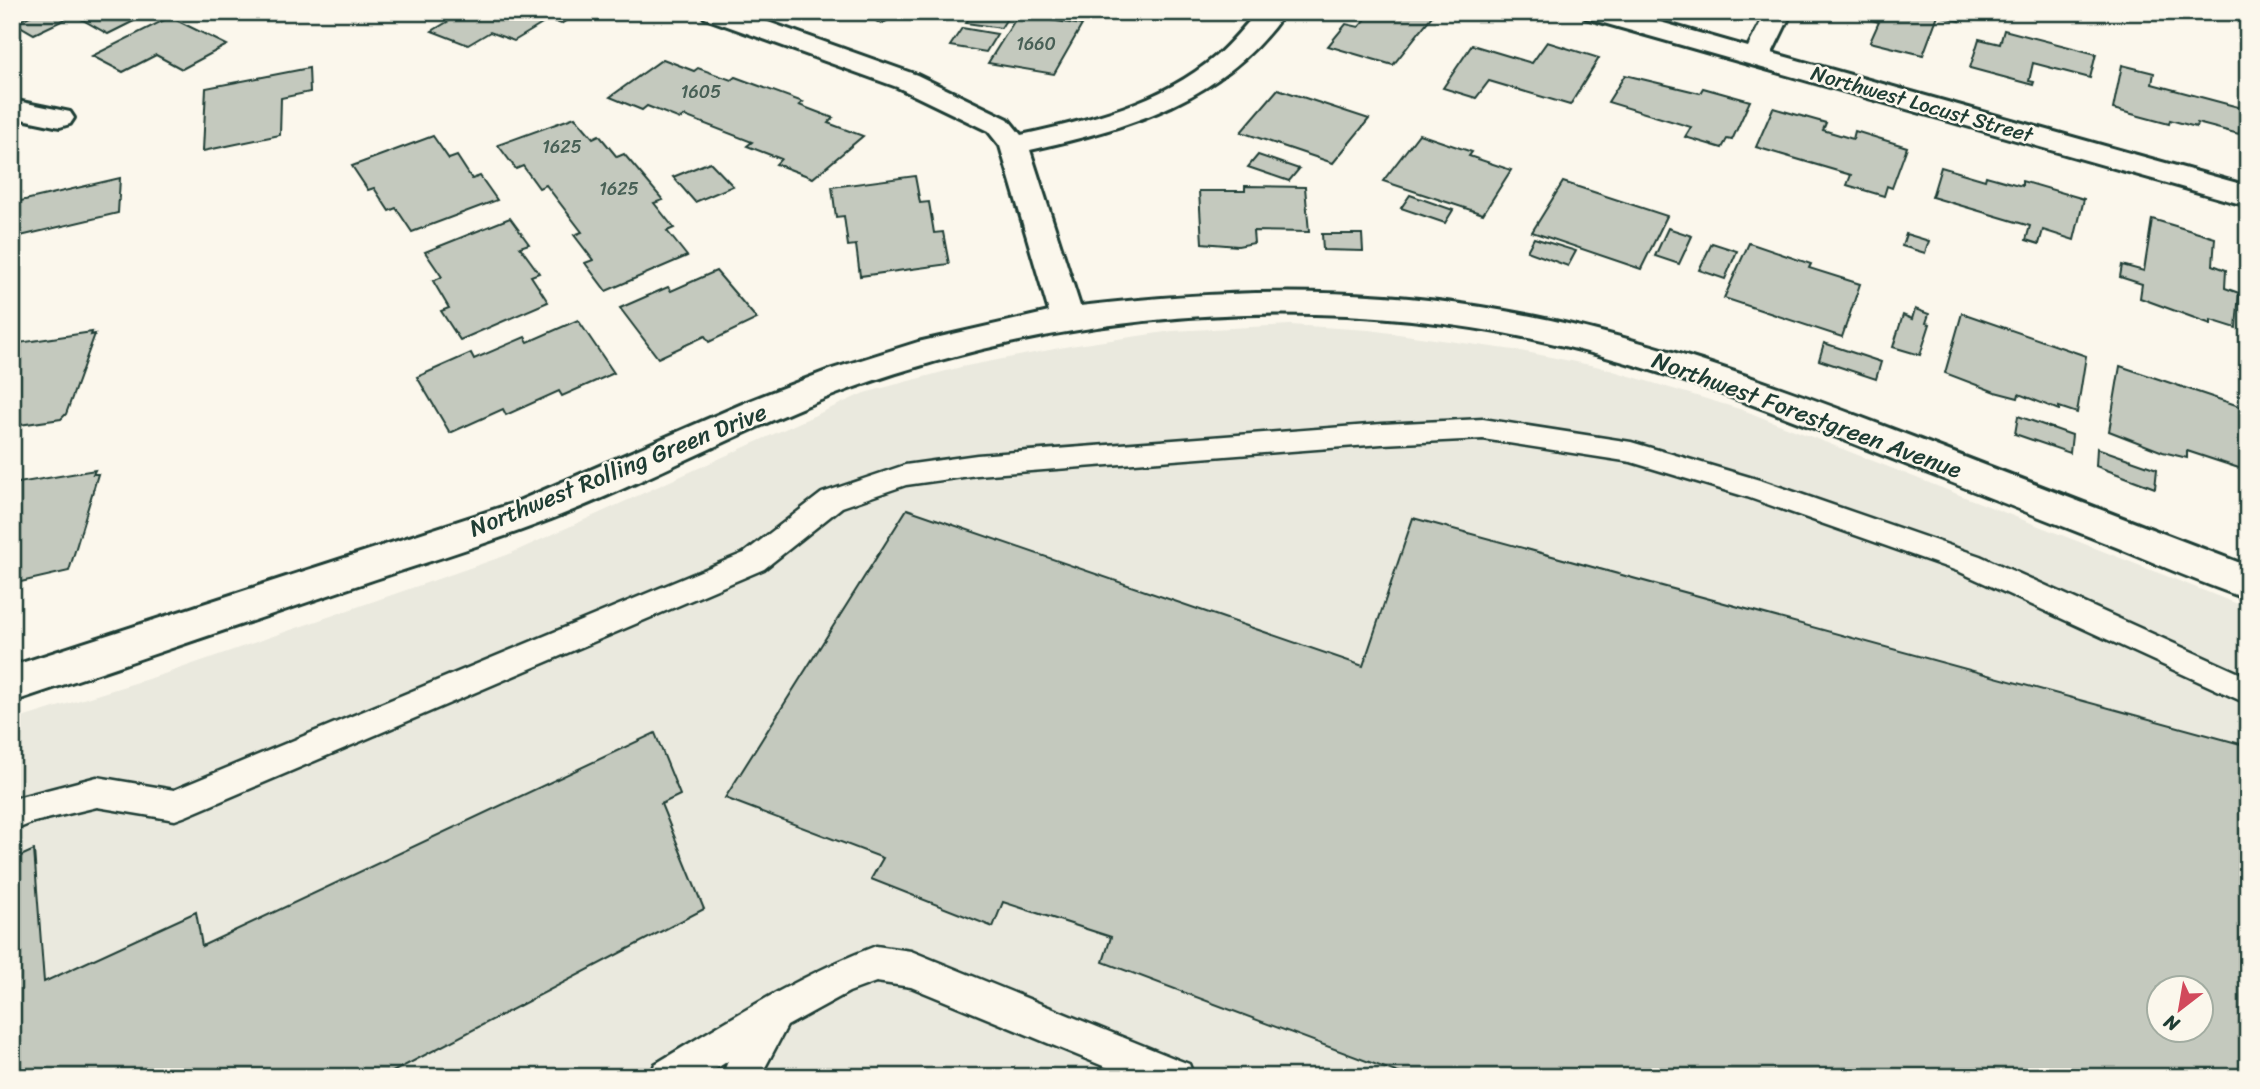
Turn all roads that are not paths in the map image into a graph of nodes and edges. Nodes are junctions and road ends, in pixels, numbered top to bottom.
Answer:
1 (714, 12) edge
2 (1272, 12) edge
3 (1595, 12) edge
4 (1779, 12) edge
5 (1756, 58) junction
6 (12, 108) edge
7 (60, 118) dead end
8 (1014, 145) junction
9 (2248, 196) edge
10 (1066, 318) junction
11 (2248, 583) edge
12 (12, 684) edge
13 (2248, 691) edge
14 (12, 816) edge
15 (774, 1013) junction
16 (668, 1077) edge
17 (740, 1077) edge
18 (1176, 1077) edge

1 - 8 street
2 - 8 street
3 - 5 street, Northwest Locust Street
4 - 5 street
5 - 9 street, Northwest Locust Street
6 - 7 street
8 - 10 street
10 - 11 street, Northwest Forestgreen Avenue
10 - 12 street, Northwest Rolling Green Drive
13 - 14 lane
15 - 16 lane
15 - 17 lane
15 - 18 lane

